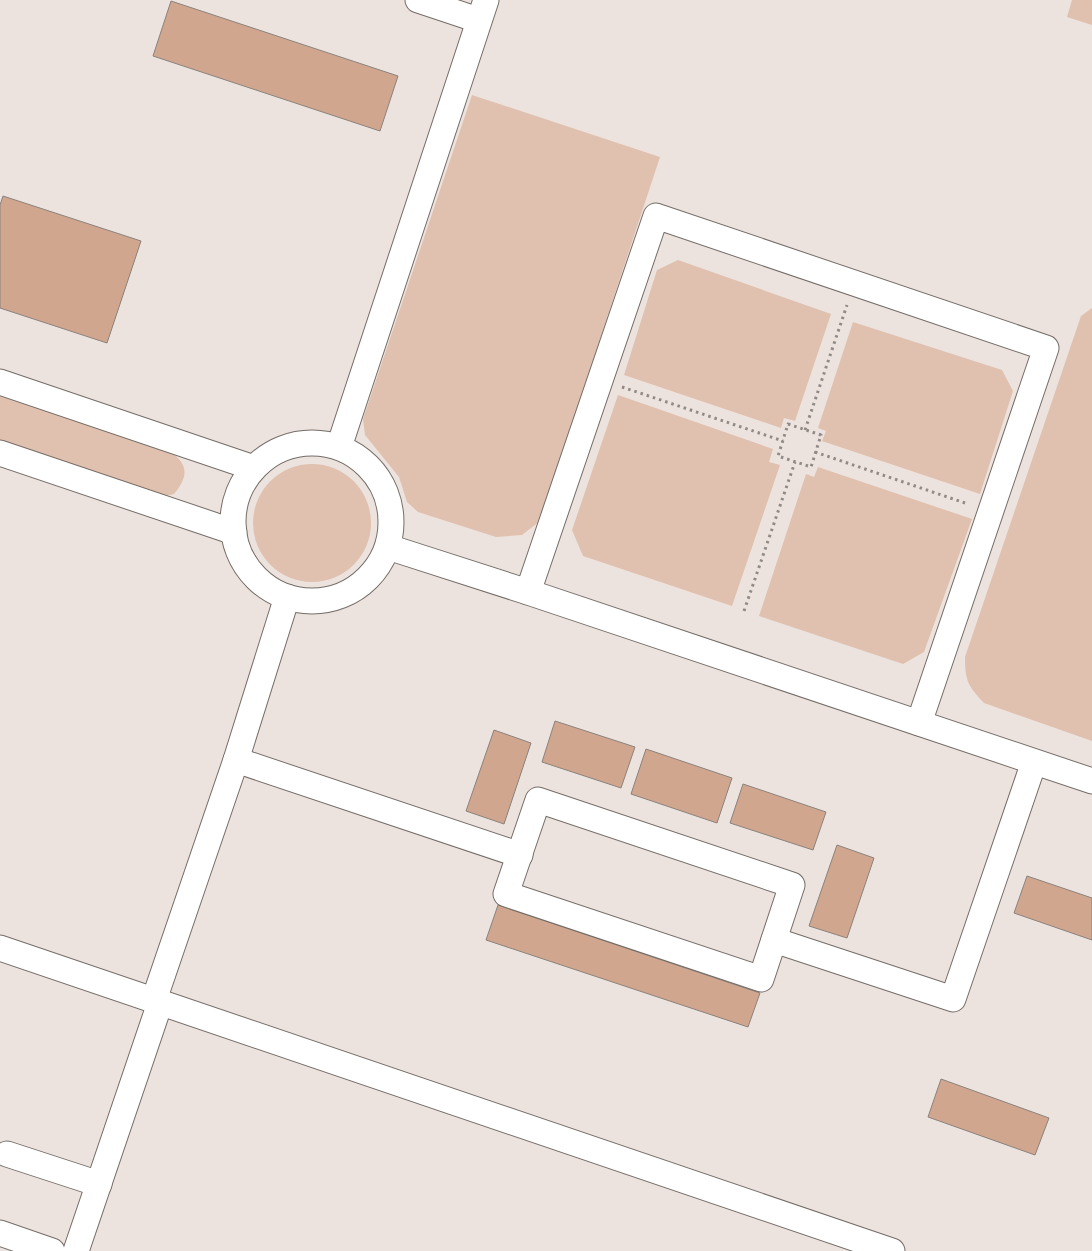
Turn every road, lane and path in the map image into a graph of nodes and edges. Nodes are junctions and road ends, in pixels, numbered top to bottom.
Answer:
1 (418, 0) edge
2 (482, 10) edge
3 (855, 283) junction
4 (600, 379) junction
5 (0, 382) edge
6 (805, 430) junction
7 (783, 441) junction
8 (339, 447) junction
9 (815, 452) junction
10 (0, 453) edge
11 (795, 462) junction
12 (251, 467) junction
13 (991, 512) junction
14 (234, 532) junction
15 (388, 547) junction
16 (528, 592) junction
17 (287, 598) junction
18 (744, 611) dead end
19 (919, 723) junction
20 (236, 760) junction
21 (1034, 762) junction
22 (1092, 781) edge
23 (520, 855) junction
24 (774, 940) junction
25 (0, 948) edge
26 (157, 1001) junction
27 (8, 1154) dead end
28 (98, 1184) junction
29 (0, 1233) edge
30 (52, 1251) edge
31 (76, 1251) edge
32 (892, 1251) edge

1 - 2 street
2 - 8 street
3 - 4 street
3 - 6 path
3 - 13 street
4 - 7 path
4 - 16 street
5 - 12 street
6 - 7 path
6 - 9 path
7 - 11 path
8 - 12 street
8 - 15 street
9 - 11 path
9 - 13 path
10 - 14 street
11 - 18 path
12 - 14 street
13 - 19 street
14 - 17 street
15 - 16 street
15 - 17 street
16 - 19 street
17 - 20 street
19 - 21 street
20 - 23 street
20 - 26 street
21 - 22 street
21 - 24 street
23 - 24 street
23 - 24 street
25 - 26 street
26 - 28 street
26 - 32 street
27 - 28 street
28 - 31 street
29 - 30 street

